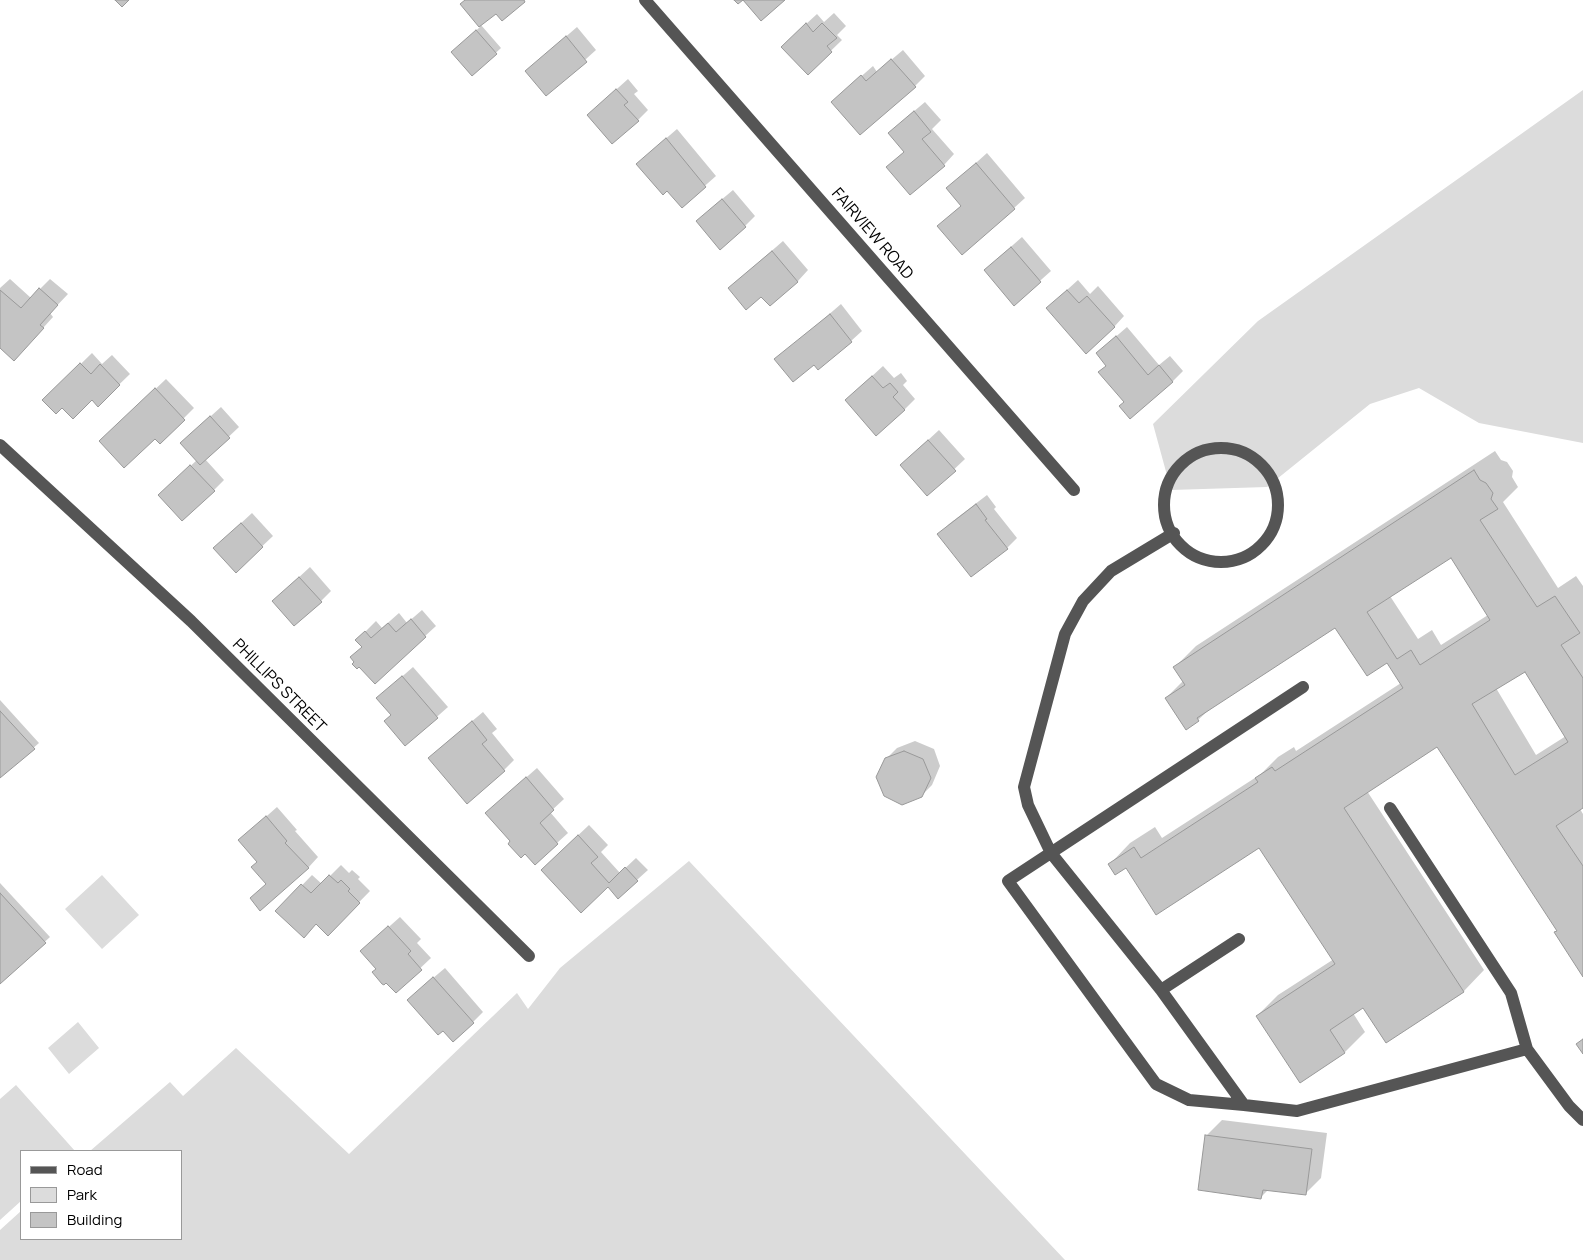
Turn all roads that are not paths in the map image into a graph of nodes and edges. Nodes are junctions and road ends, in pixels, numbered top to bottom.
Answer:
1 (645, 0) edge
2 (1, 448) edge
3 (1074, 490) dead end
4 (1174, 533) junction
5 (1303, 687) dead end
6 (1390, 808) dead end
7 (1051, 854) junction
8 (1239, 939) dead end
9 (529, 956) dead end
10 (1162, 990) junction
11 (1527, 1049) junction
12 (1244, 1105) junction
13 (1583, 1120) edge

1 - 3 street, FAIRVIEW ROAD
2 - 9 street, PHILLIPS STREET
4 - 4 street
4 - 7 street
5 - 7 street
6 - 11 street
7 - 10 street
7 - 12 street
8 - 10 street
10 - 12 street
11 - 12 street
11 - 13 street

